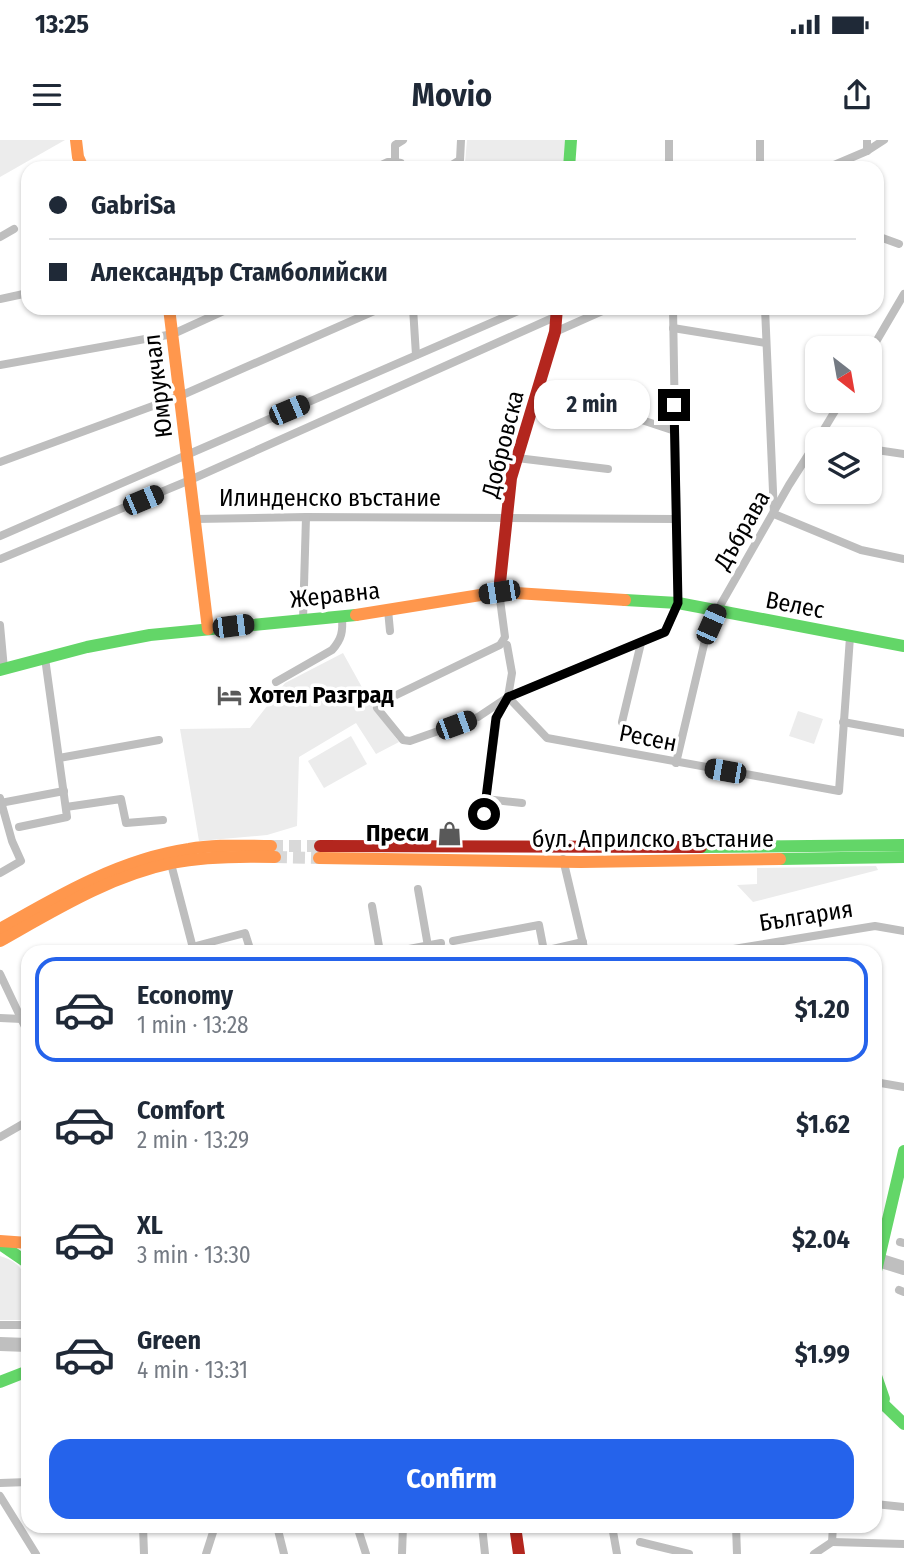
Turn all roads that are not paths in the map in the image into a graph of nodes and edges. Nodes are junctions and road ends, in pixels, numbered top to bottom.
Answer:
1 (76, 140) edge
2 (403, 140) edge
3 (461, 140) edge
4 (571, 140) edge
5 (669, 140) edge
6 (760, 140) edge
7 (867, 140) edge
8 (884, 140) edge
9 (867, 151) junction
10 (80, 161) edge
11 (395, 161) edge
12 (458, 161) edge
13 (570, 161) edge
14 (669, 161) edge
15 (760, 161) edge
16 (843, 161) edge
17 (14, 229) dead end
18 (0, 237) edge
19 (884, 239) edge
20 (899, 244) dead end
21 (21, 294) edge
22 (904, 295) edge
23 (0, 299) edge
24 (170, 315) edge
25 (215, 315) edge
26 (365, 315) edge
27 (413, 315) edge
28 (509, 315) edge
29 (550, 315) edge
30 (557, 315) edge
31 (593, 315) edge
32 (673, 315) edge
33 (765, 315) edge
34 (673, 328) junction
35 (555, 332) junction
36 (173, 334) junction
37 (880, 336) edge
38 (766, 342) junction
39 (416, 355) junction
40 (0, 365) edge
41 (539, 386) junction
42 (180, 396) junction
43 (675, 431) junction
44 (882, 451) edge
45 (904, 454) edge
46 (187, 457) junction
47 (517, 458) junction
48 (805, 460) edge
49 (0, 462) edge
50 (608, 469) dead end
51 (190, 477) junction
52 (772, 478) junction
53 (789, 485) junction
54 (774, 514) junction
55 (306, 517) junction
56 (507, 517) junction
57 (195, 519) junction
58 (676, 519) junction
59 (0, 536) edge
60 (0, 559) edge
61 (904, 559) edge
62 (499, 592) junction
63 (678, 603) junction
64 (388, 610) junction
65 (717, 611) junction
66 (342, 617) junction
67 (303, 620) junction
68 (0, 625) edge
69 (208, 629) junction
70 (390, 631) dead end
71 (850, 637) junction
72 (506, 641) junction
73 (641, 643) junction
74 (904, 646) edge
75 (45, 658) junction
76 (2, 669) edge
77 (276, 682) dead end
78 (508, 697) junction
79 (622, 722) dead end
80 (843, 722) junction
81 (904, 733) edge
82 (159, 740) dead end
83 (59, 758) junction
84 (676, 763) junction
85 (64, 792) junction
86 (485, 799) junction
87 (1, 801) edge
88 (522, 803) dead end
89 (66, 807) junction
90 (163, 820) dead end
91 (19, 827) dead end
92 (482, 829) dead end
93 (904, 845) edge
94 (561, 848) junction
95 (273, 852) tunnel mouth
96 (904, 856) edge
97 (170, 858) junction
98 (564, 862) junction
99 (0, 873) edge
100 (418, 889) dead end
101 (372, 906) dead end
102 (0, 929) edge
103 (904, 931) edge
104 (453, 940) dead end
105 (0, 941) edge
106 (583, 942) junction
107 (441, 943) dead end
108 (192, 945) edge
109 (208, 945) edge
110 (249, 945) edge
111 (379, 945) edge
112 (427, 945) edge
113 (437, 945) edge
114 (543, 945) edge
115 (570, 945) edge
116 (584, 945) edge
117 (758, 945) edge
118 (0, 974) edge
119 (0, 1018) edge
120 (21, 1018) edge
121 (21, 1020) edge
122 (882, 1083) edge
123 (904, 1087) edge
124 (21, 1125) edge
125 (0, 1137) edge
126 (904, 1151) edge
127 (0, 1242) edge
128 (882, 1245) edge
129 (21, 1252) edge
130 (0, 1325) edge
131 (21, 1325) edge
132 (21, 1374) edge
133 (0, 1382) edge
134 (882, 1400) edge
135 (904, 1424) edge
136 (21, 1482) edge
137 (0, 1483) edge
138 (0, 1496) edge
139 (882, 1505) edge
140 (904, 1507) edge
141 (21, 1529) edge
142 (24, 1533) edge
143 (143, 1533) edge
144 (213, 1533) edge
145 (279, 1533) edge
146 (359, 1533) edge
147 (402, 1533) edge
148 (483, 1533) edge
149 (516, 1533) edge
150 (613, 1533) edge
151 (736, 1533) edge
152 (833, 1533) edge
153 (640, 1542) dead end
154 (832, 1542) junction
155 (904, 1545) edge
156 (673, 1552) edge
157 (37, 1554) edge
158 (144, 1554) edge
159 (206, 1554) edge
160 (284, 1554) edge
161 (366, 1554) edge
162 (401, 1554) edge
163 (485, 1554) edge
164 (519, 1554) edge
165 (617, 1554) edge
166 (689, 1554) edge
167 (737, 1554) edge
168 (814, 1554) edge
169 (903, 1554) edge

1 - 10 street
2 - 11 street
3 - 12 street
4 - 13 street
5 - 14 street
6 - 15 street
7 - 9 street
8 - 9 street
9 - 16 street
17 - 18 street
19 - 20 street
21 - 23 street
22 - 37 street
24 - 36 street, Юмрукчал
25 - 36 street
26 - 42 street
27 - 39 street
28 - 39 street
29 - 51 street
30 - 35 street, Добровска
31 - 35 street
32 - 34 street
33 - 38 street
34 - 38 street
34 - 43 street
35 - 41 street, Добровска
36 - 40 street
36 - 42 street, Юмрукчал
38 - 52 street
39 - 46 street
41 - 43 street
41 - 47 street, Добровска
42 - 46 street, Юмрукчал
42 - 49 street
43 - 58 street
44 - 45 street
46 - 51 street, Юмрукчал
46 - 59 street
47 - 50 street
47 - 56 street, Добровска
48 - 53 street, Дъбрава
51 - 57 street
51 - 60 street
52 - 53 street
52 - 54 street
53 - 54 street, Дъбрава
54 - 61 street
54 - 65 street, Дъбрава
55 - 56 street, Илинденско въстание
55 - 57 street, Илинденско въстание
55 - 67 street
56 - 58 street, Илинденско въстание
56 - 62 street, Добровска
57 - 69 street
58 - 63 street
62 - 63 street, Жеравна
62 - 64 street, Жеравна
62 - 72 street
63 - 65 street, Велес
63 - 73 street
64 - 66 street, Жеравна
64 - 70 street
65 - 71 street, Велес
65 - 84 street, Дъбрава
66 - 67 street, Жеравна
66 - 77 street
67 - 69 street, Жеравна
68 - 76 street
69 - 75 street, Жеравна
71 - 74 street, Велес
71 - 80 street
72 - 78 street
72 - 78 street
73 - 78 street
73 - 79 street
75 - 76 street, Жеравна
75 - 83 street
78 - 84 street, Ресен
78 - 86 street
80 - 81 street
80 - 84 street, Ресен
82 - 83 street
83 - 85 street
85 - 87 street
85 - 89 street
86 - 88 street
86 - 92 street
87 - 99 street
89 - 90 street
89 - 91 street
93 - 94 street, бул. Априлско въстание
94 - 98 street
94 - 98 street, бул. Априлско въстание
95 - 97 street
96 - 98 street, бул. Априлско въстание
97 - 102 street
97 - 105 street
97 - 108 street
98 - 106 street
100 - 112 street
101 - 111 street
103 - 117 street, България
104 - 114 street
106 - 115 street
106 - 116 street
107 - 113 street
109 - 110 street
118 - 120 street
119 - 121 street
122 - 123 street
124 - 125 street
126 - 128 street
127 - 129 street
130 - 131 street
132 - 133 street
134 - 135 street
136 - 137 street
138 - 141 street
139 - 140 street
142 - 157 street
143 - 158 street
144 - 159 street
145 - 160 street
146 - 161 street
147 - 162 street
148 - 163 street
149 - 164 street
150 - 165 street
151 - 167 street
152 - 154 street
153 - 156 street
154 - 155 street
154 - 168 street
155 - 169 street
156 - 166 street

